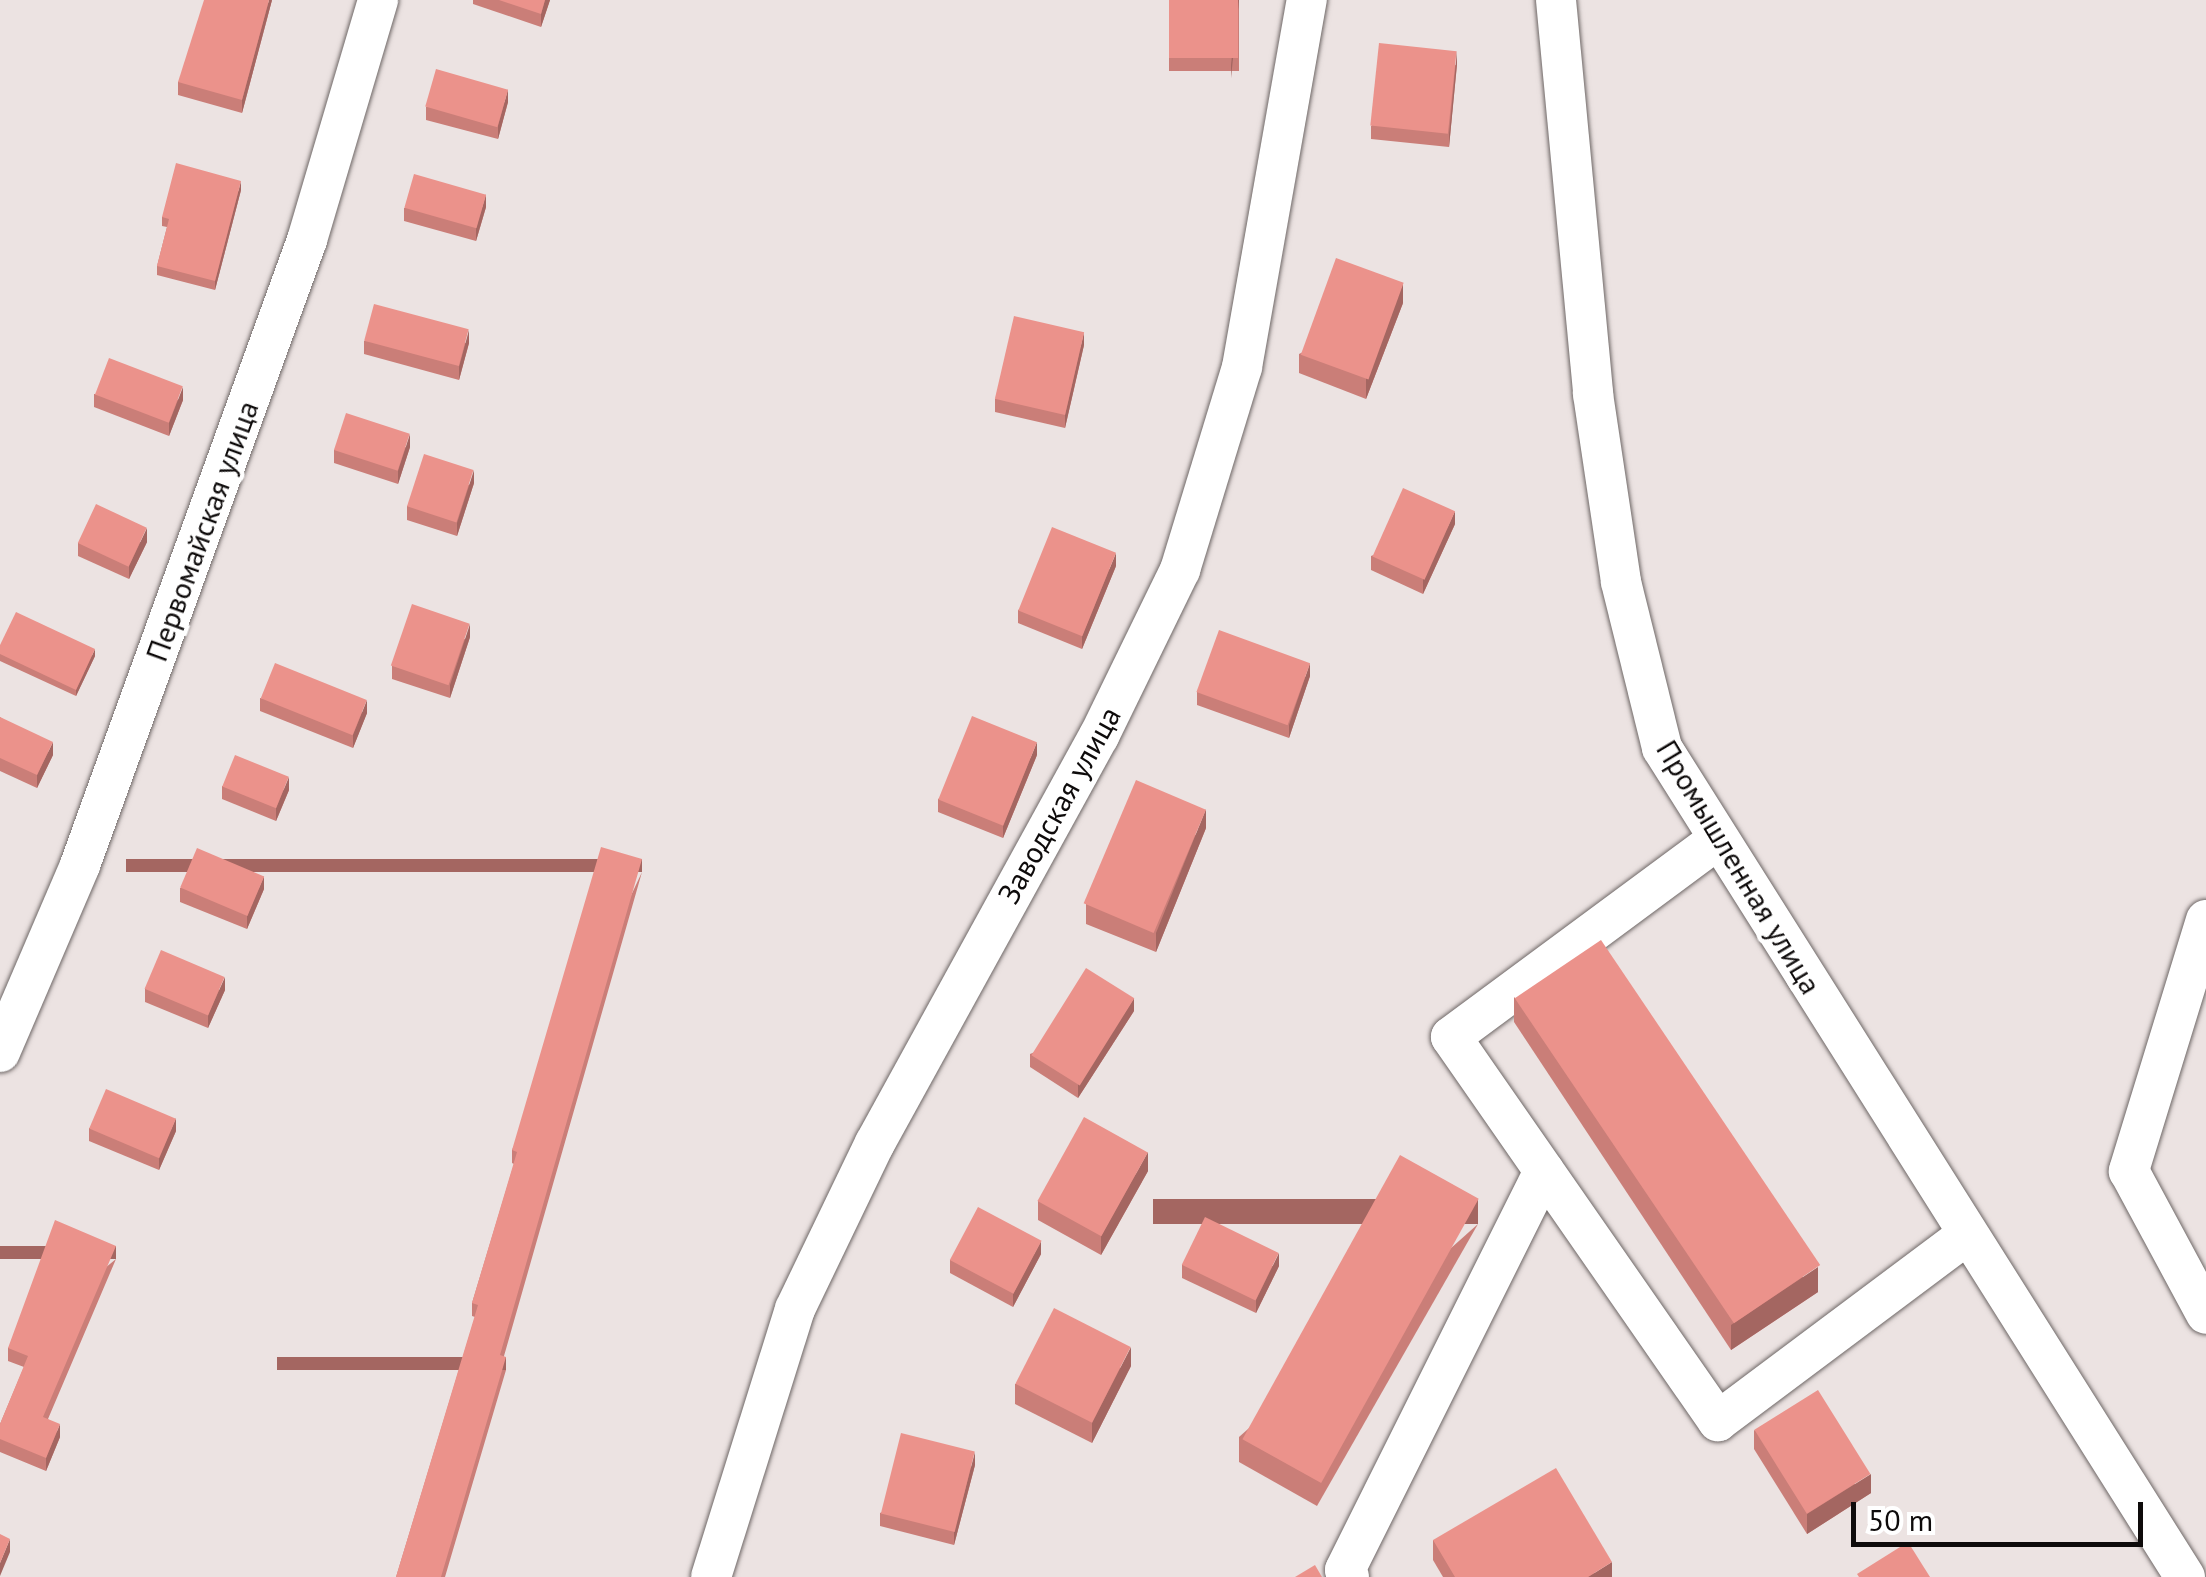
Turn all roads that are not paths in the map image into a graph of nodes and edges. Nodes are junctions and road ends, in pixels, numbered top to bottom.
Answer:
1 (378, 0) edge
2 (1307, 0) edge
3 (1556, 0) edge
4 (1717, 840) junction
5 (2206, 920) edge
6 (0, 1052) edge
7 (1544, 1171) junction
8 (1967, 1235) junction
9 (2206, 1314) edge
10 (711, 1577) edge
11 (1349, 1577) edge
12 (2184, 1577) edge

1 - 6 street, Первомайская улица
2 - 10 street, Заводская улица
3 - 4 street, Промышленная улица
4 - 7 street
4 - 8 street, Промышленная улица
5 - 9 street
7 - 8 street
7 - 11 street
8 - 12 street, Промышленная улица

